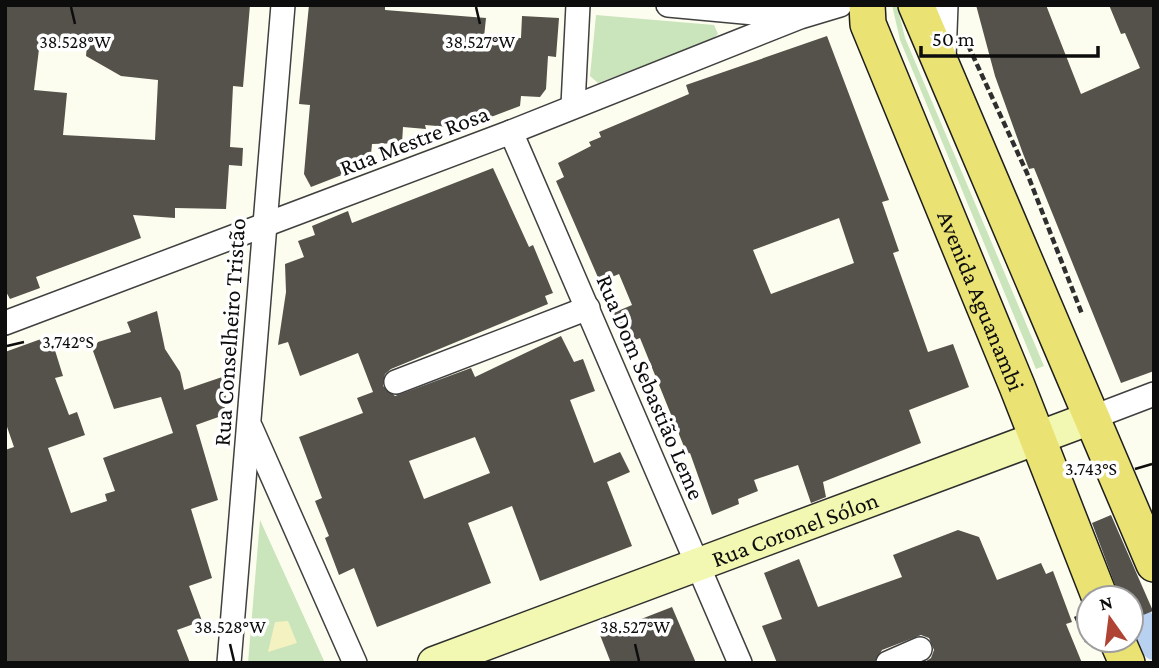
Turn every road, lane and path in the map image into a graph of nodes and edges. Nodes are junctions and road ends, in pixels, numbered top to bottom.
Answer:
1 (283, 5) edge
2 (578, 5) edge
3 (667, 5) edge
4 (840, 5) edge
5 (867, 5) edge
6 (916, 5) edge
7 (946, 5) edge
8 (800, 17) junction
9 (957, 57) junction
10 (573, 105) junction
11 (511, 132) junction
12 (263, 225) junction
13 (588, 308) junction
14 (1085, 321) dead end
15 (5, 323) edge
16 (396, 382) dead end
17 (1154, 394) edge
18 (1091, 418) junction
19 (249, 425) junction
20 (1036, 438) junction
21 (698, 562) junction
22 (1154, 564) edge
23 (1094, 584) edge
24 (920, 649) dead end
25 (229, 663) edge
26 (355, 663) edge
27 (434, 663) edge
28 (740, 663) edge
29 (888, 663) edge

1 - 12 street, Rua Conselheiro Tristão
2 - 10 street
3 - 8 street
4 - 8 street, Rua Mestre Rosa
5 - 20 main road, Avenida Aguanambi
6 - 9 main road
7 - 9 street
8 - 10 street, Rua Mestre Rosa
9 - 14 path
9 - 18 main road
10 - 11 street, Rua Mestre Rosa
11 - 12 street, Rua Mestre Rosa
11 - 13 street, Rua Dom Sebastião Leme
12 - 15 street, Rua Mestre Rosa
12 - 19 street, Rua Conselheiro Tristão
13 - 16 street
13 - 21 street, Rua Dom Sebastião Leme
17 - 18 street, Rua Coronel Sólon
18 - 20 street, Rua Coronel Sólon
18 - 22 main road
19 - 25 street, Rua Conselheiro Tristão
19 - 26 street
20 - 21 street, Rua Coronel Sólon
20 - 23 main road, Avenida Aguanambi
21 - 27 street, Rua Coronel Sólon
21 - 28 street, Rua Dom Sebastião Leme
24 - 29 street

